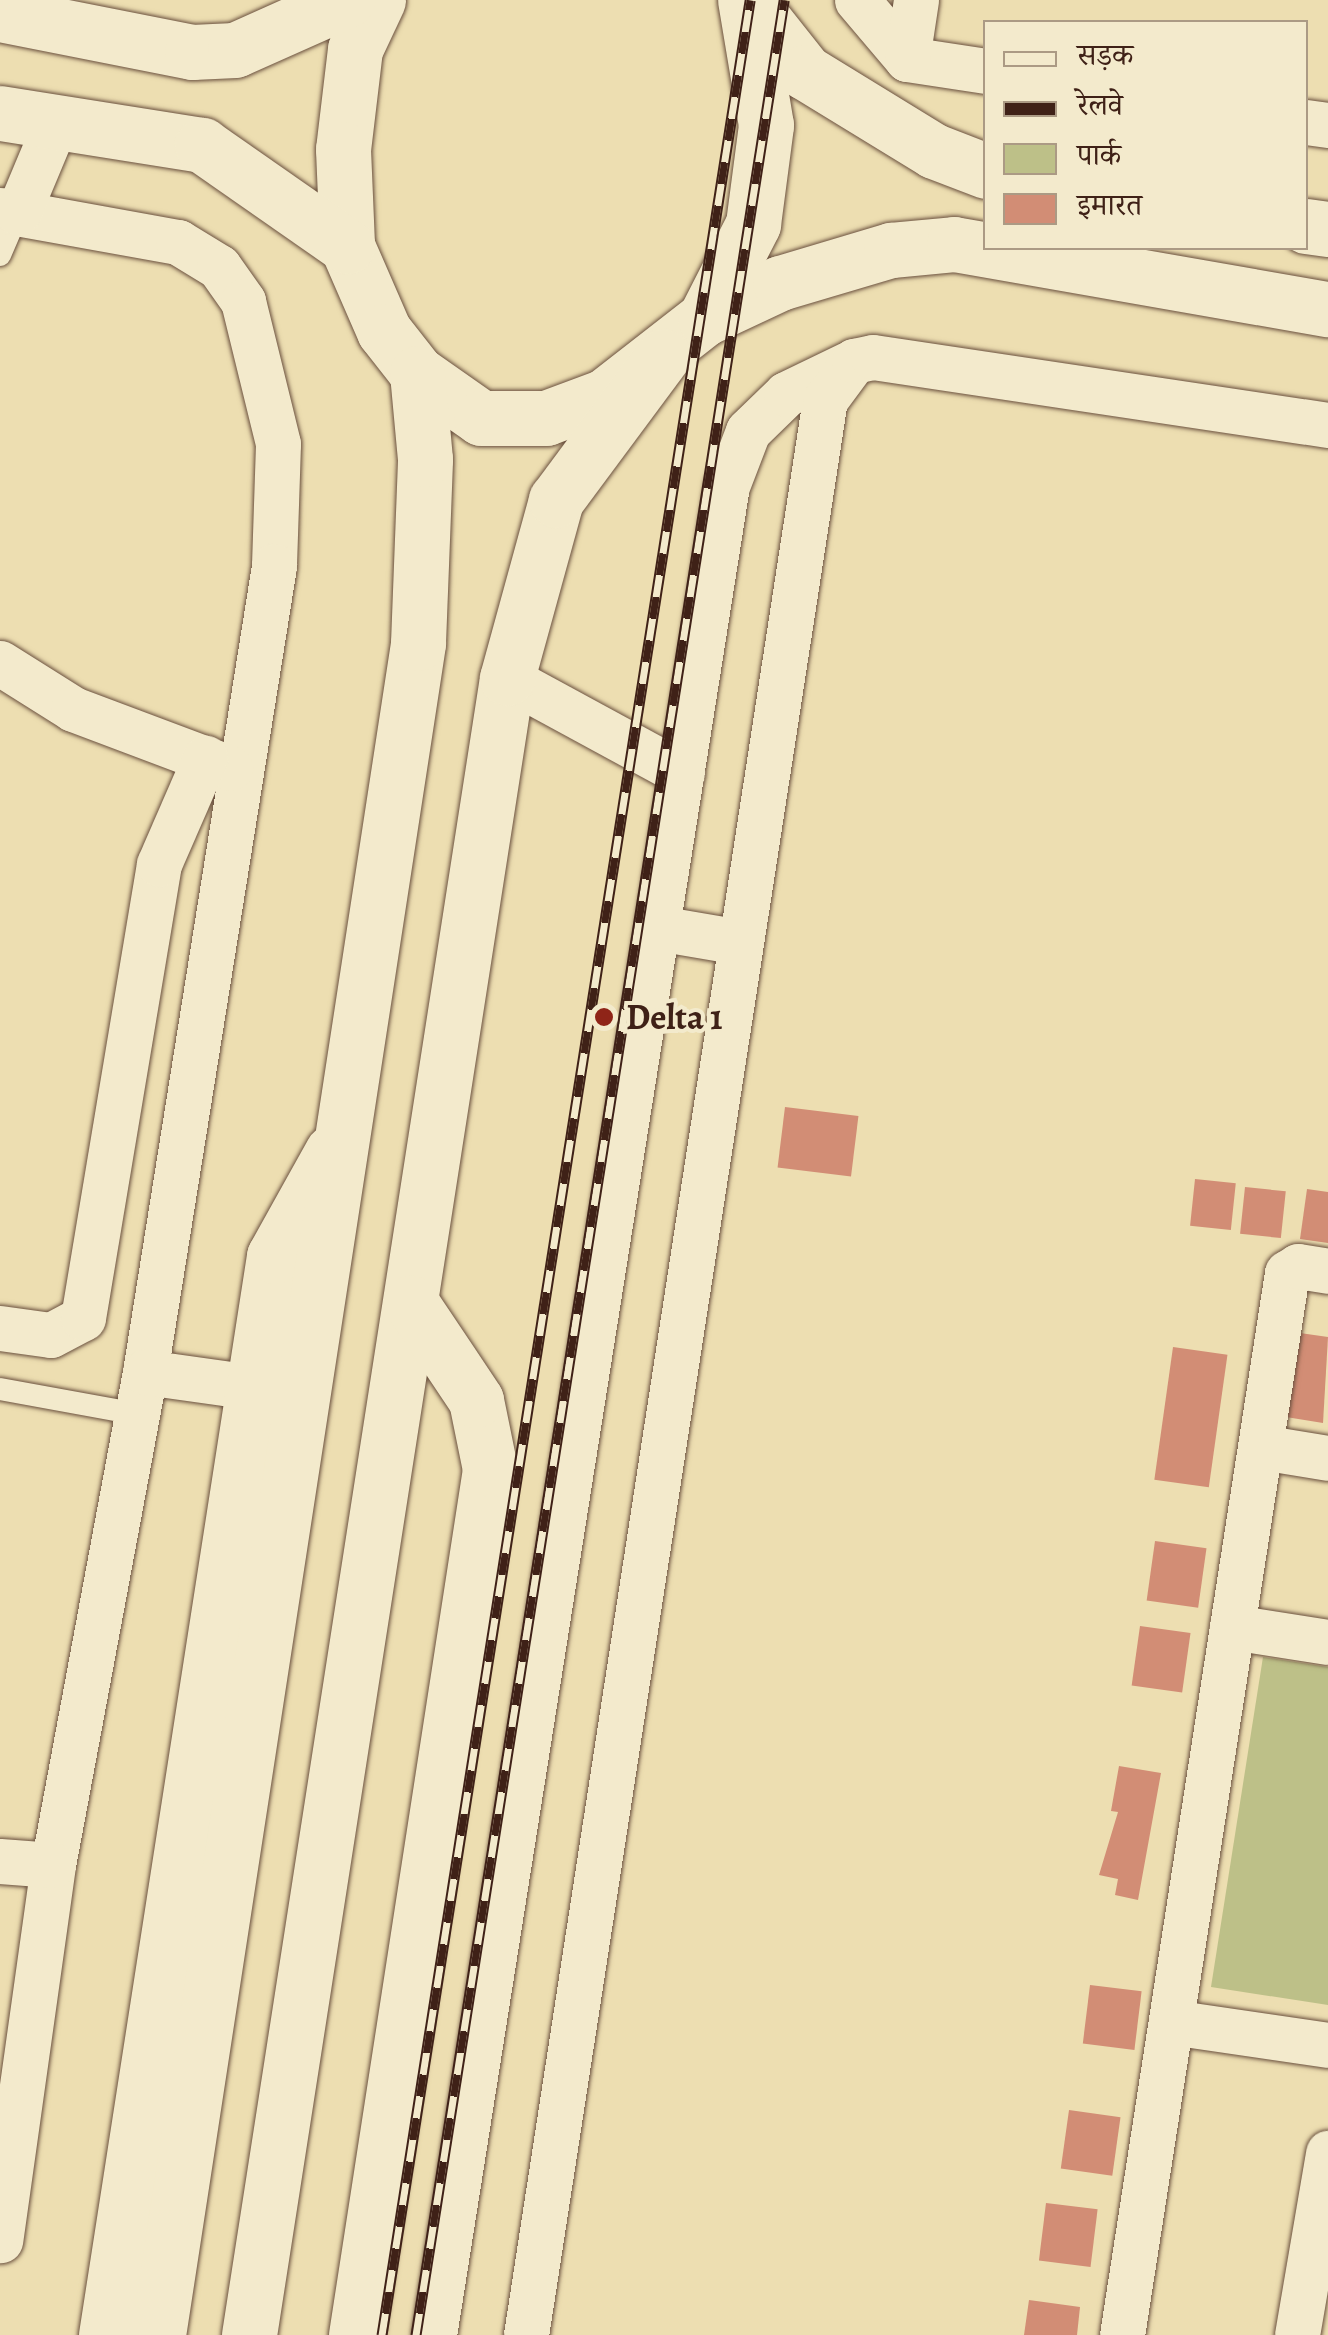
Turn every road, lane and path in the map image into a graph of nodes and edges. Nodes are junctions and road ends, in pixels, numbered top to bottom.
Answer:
1 (347, 0) edge
2 (378, 0) edge
3 (746, 0) edge
4 (857, 0) edge
5 (916, 0) edge
6 (29, 12) edge
7 (906, 59) junction
8 (983, 72) edge
9 (0, 113) edge
10 (56, 122) junction
11 (983, 170) edge
12 (9, 212) edge
13 (347, 246) junction
14 (983, 249) edge
15 (989, 250) edge
16 (0, 255) edge
17 (1328, 309) edge
18 (706, 318) junction
19 (663, 356) junction
20 (854, 361) junction
21 (417, 373) junction
22 (1328, 425) edge
23 (0, 662) edge
24 (507, 678) junction
25 (223, 765) junction
26 (682, 773) junction
27 (658, 928) junction
28 (740, 942) junction
29 (342, 1136) junction
30 (1328, 1271) edge
31 (411, 1303) junction
32 (0, 1328) edge
33 (252, 1387) junction
34 (0, 1389) edge
35 (141, 1393) junction
36 (1260, 1447) junction
37 (1328, 1458) edge
38 (1232, 1627) junction
39 (1328, 1642) edge
40 (0, 1861) edge
41 (54, 1864) junction
42 (1171, 2022) junction
43 (1328, 2046) edge
44 (1328, 2154) edge
45 (0, 2240) edge
46 (106, 2335) edge
47 (158, 2335) edge
48 (250, 2335) edge
49 (356, 2335) edge
50 (434, 2335) edge
51 (526, 2335) edge
52 (1122, 2335) edge
53 (1297, 2335) edge

1 - 6 street
2 - 13 street
3 - 11 street
3 - 18 street
4 - 7 street
5 - 7 street
7 - 8 street
9 - 10 street
10 - 12 street
10 - 13 street
12 - 16 lane
12 - 25 street
13 - 21 street
14 - 18 street
15 - 17 street
18 - 19 street
19 - 21 street
19 - 24 street
20 - 22 street
20 - 26 street
20 - 28 street
21 - 29 street
23 - 25 street
24 - 26 street
24 - 31 street
25 - 32 street
25 - 35 street
26 - 27 street
27 - 28 street
27 - 50 street
28 - 51 street
29 - 33 street
29 - 47 street
30 - 36 street
31 - 48 street
31 - 49 street
33 - 35 street
33 - 46 street
34 - 35 lane
35 - 41 street
36 - 37 street
36 - 38 street
38 - 39 street
38 - 42 street
40 - 41 street
41 - 45 street
42 - 43 street
42 - 52 street
44 - 53 street

